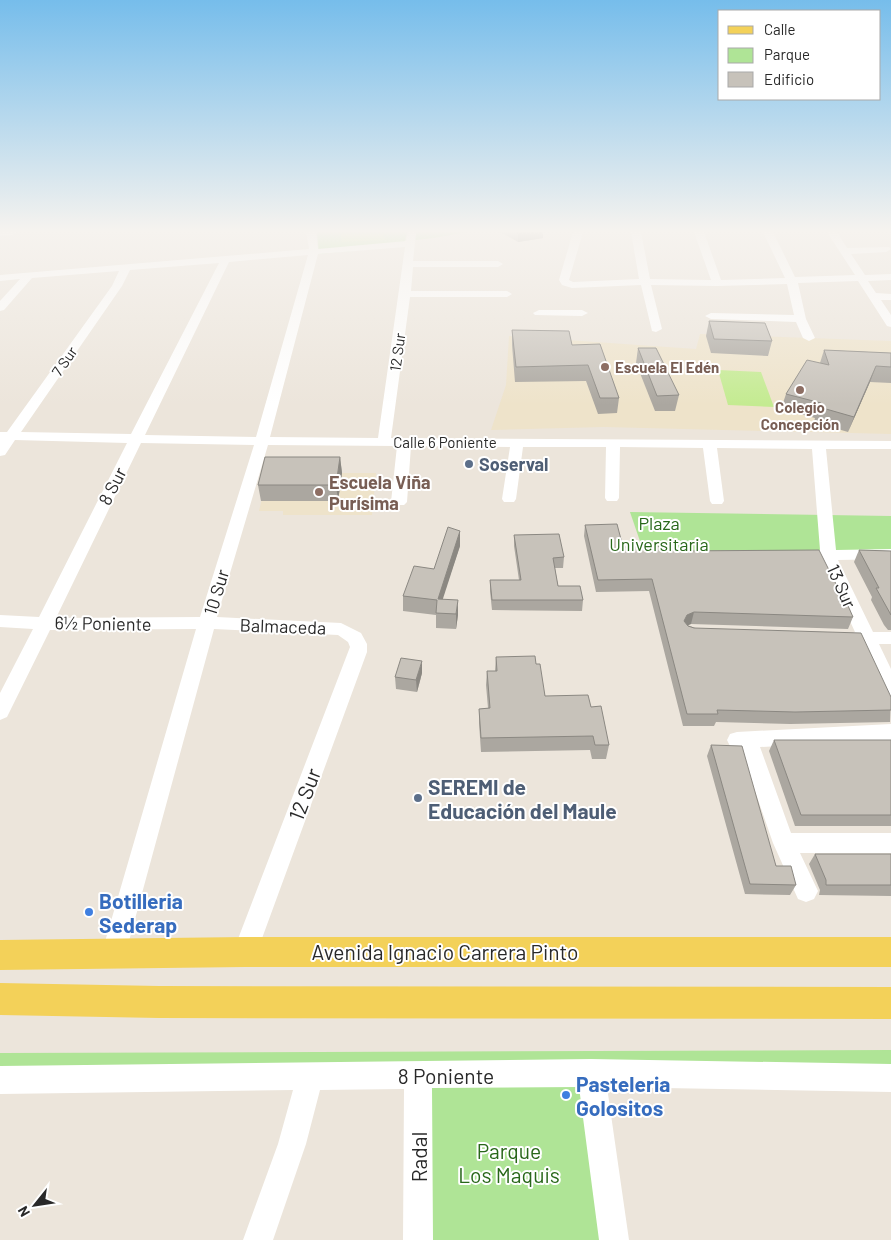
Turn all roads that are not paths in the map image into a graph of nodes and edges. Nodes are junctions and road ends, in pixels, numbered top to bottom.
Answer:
1 (16, 290) edge
2 (114, 290) edge
3 (210, 290) edge
4 (304, 290) edge
5 (406, 290) edge
6 (571, 290) edge
7 (622, 290) edge
8 (647, 290) edge
9 (794, 290) edge
10 (870, 290) edge
11 (405, 294) junction
12 (507, 294) dead end
13 (874, 296) junction
14 (891, 297) edge
15 (581, 304) junction
16 (0, 308) edge
17 (539, 313) dead end
18 (711, 316) dead end
19 (800, 319) junction
20 (891, 324) edge
21 (656, 329) dead end
22 (809, 338) dead end
23 (5, 436) edge
24 (136, 440) junction
25 (262, 441) junction
26 (384, 442) junction
27 (404, 443) junction
28 (516, 443) junction
29 (613, 444) junction
30 (710, 445) junction
31 (891, 445) edge
32 (819, 446) junction
33 (0, 452) edge
34 (612, 498) dead end
35 (509, 499) dead end
36 (717, 500) dead end
37 (399, 502) dead end
38 (891, 554) edge
39 (799, 555) edge
40 (828, 555) junction
41 (0, 621) edge
42 (45, 622) junction
43 (207, 623) junction
44 (356, 637) joint
45 (836, 637) edge
46 (865, 638) junction
47 (891, 638) edge
48 (891, 689) edge
49 (0, 712) edge
50 (891, 732) edge
51 (784, 843) junction
52 (891, 843) edge
53 (806, 890) dead end
54 (114, 952) junction
55 (244, 952) junction
56 (891, 952) edge
57 (0, 955) edge
58 (0, 999) edge
59 (891, 1003) edge
60 (591, 1073) junction
61 (418, 1074) junction
62 (310, 1077) junction
63 (891, 1078) edge
64 (0, 1080) edge
65 (258, 1240) edge
66 (418, 1240) edge
67 (614, 1240) edge

1 - 16 street
2 - 23 street, 7 Sur
3 - 24 street, 8 Sur
4 - 25 street, 10 Sur
5 - 11 street, 12 Sur
6 - 15 street
7 - 15 street
8 - 21 street
9 - 19 street
10 - 13 street
11 - 12 street
11 - 26 street, 12 Sur
13 - 14 street
13 - 20 street
15 - 17 street
18 - 19 street
19 - 22 street
23 - 24 street, Calle 6 Poniente
23 - 33 street, 7 Sur
24 - 25 street, Calle 6 Poniente
24 - 42 street, 8 Sur
25 - 26 street, Calle 6 Poniente
25 - 43 street, 10 Sur
26 - 27 street, Calle 6 Poniente
27 - 28 street, Calle 6 Poniente
27 - 37 street
28 - 29 street, Calle 6 Poniente
28 - 35 street
29 - 30 street, Calle 6 Poniente
29 - 34 street
30 - 32 street, Calle 6 Poniente
30 - 36 street
31 - 32 street, Calle 6 Poniente
32 - 40 street, 13 Sur
38 - 40 street
39 - 40 street
40 - 46 street, 13 Sur
41 - 42 street, 6½ Poniente
42 - 43 street, 6½ Poniente
42 - 49 street, 8 Sur
43 - 44 street, Balmaceda
43 - 54 street, 10 Sur
44 - 55 street, 12 Sur
45 - 46 street
46 - 47 street
46 - 48 street, 13 Sur
50 - 51 street
51 - 52 street
51 - 53 street
54 - 55 main road, Avenida Ignacio Carrera Pinto
54 - 57 main road, Avenida Ignacio Carrera Pinto
55 - 56 main road, Avenida Ignacio Carrera Pinto
58 - 59 main road
60 - 61 street, 8 Poniente
60 - 63 street, 8 Poniente
60 - 67 street
61 - 62 street, 8 Poniente
61 - 66 street, Radal
62 - 64 street, 8 Poniente
62 - 65 street

